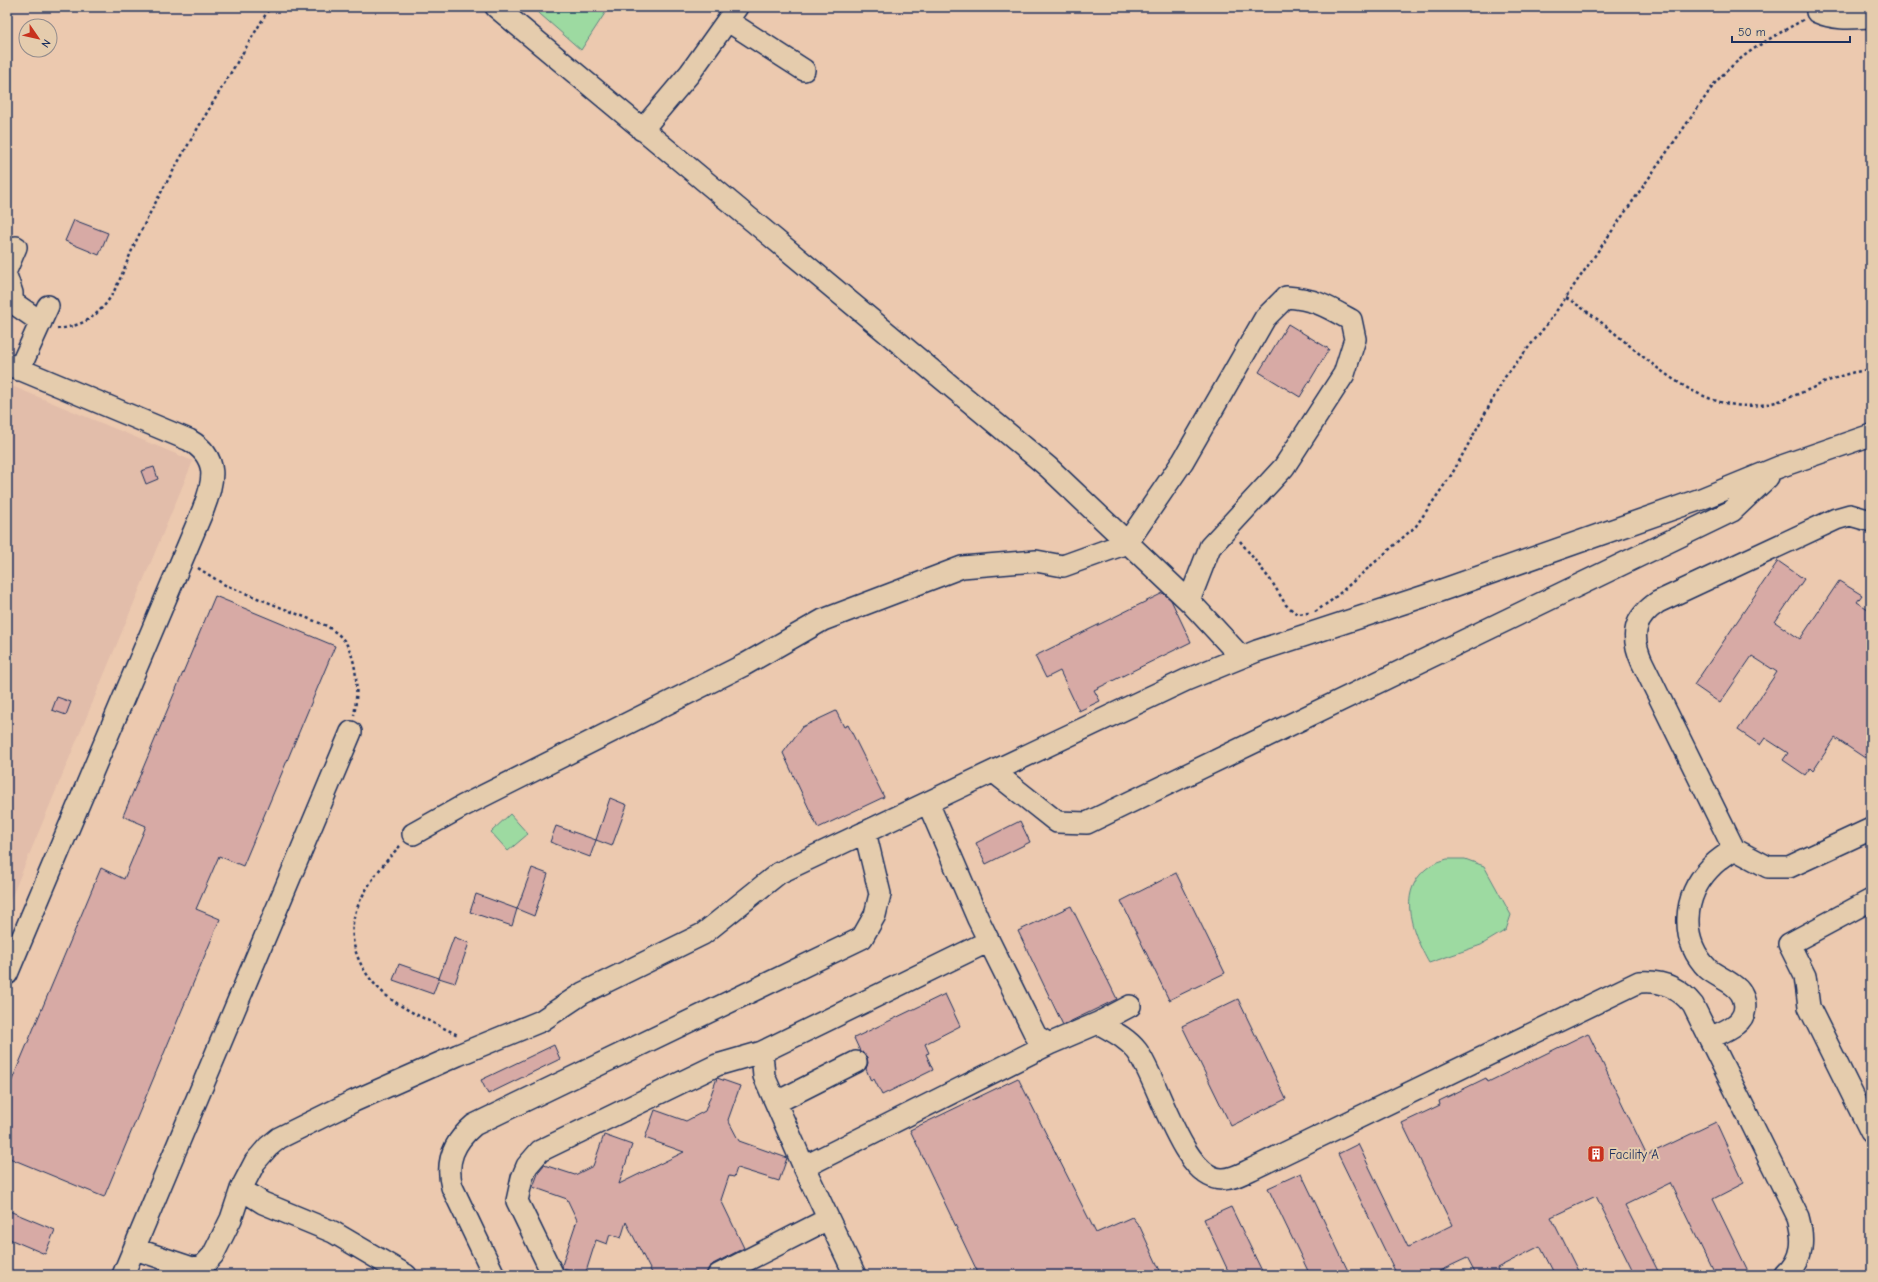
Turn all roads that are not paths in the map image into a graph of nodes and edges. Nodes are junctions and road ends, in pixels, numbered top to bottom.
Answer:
1 (496, 7) edge
2 (1817, 9) edge
3 (733, 14) edge
4 (1871, 17) edge
5 (804, 70) dead end
6 (642, 130) junction
7 (16, 247) dead end
8 (7, 268) edge
9 (7, 278) edge
10 (13, 367) edge
11 (1871, 435) edge
12 (1779, 467) junction
13 (1871, 521) edge
14 (1127, 543) junction
15 (1189, 601) junction
16 (1241, 657) junction
17 (351, 732) road end
18 (994, 772) junction
19 (928, 803) junction
20 (1871, 829) edge
21 (865, 832) junction
22 (414, 834) road end
23 (1734, 849) junction
24 (1871, 900) edge
25 (989, 941) junction
26 (7, 974) edge
27 (1130, 1006) dead end
28 (1098, 1023) junction
29 (1710, 1038) junction
30 (1049, 1044) junction
31 (762, 1052) junction
32 (856, 1062) dead end
33 (776, 1102) junction
34 (1871, 1132) edge
35 (804, 1167) junction
36 (241, 1189) junction
37 (828, 1218) junction
38 (135, 1249) junction
39 (194, 1272) edge
40 (124, 1275) edge
41 (406, 1275) edge
42 (494, 1275) edge
43 (553, 1275) edge
44 (718, 1275) edge
45 (855, 1275) edge
46 (1786, 1275) edge

1 - 6 lane
2 - 4 lane
3 - 5 lane
3 - 6 lane
6 - 14 lane
7 - 8 lane
9 - 10 lane
10 - 26 lane
11 - 12 lane
12 - 16 lane
12 - 18 lane
13 - 23 lane
14 - 15 lane
14 - 15 lane
14 - 22 lane
15 - 16 lane
16 - 18 lane
17 - 38 lane
18 - 19 lane
19 - 21 lane
19 - 25 lane
20 - 23 lane
21 - 36 lane
21 - 42 lane
23 - 29 lane
24 - 34 lane
25 - 30 lane
25 - 31 lane
27 - 28 lane
28 - 29 lane
28 - 30 lane
29 - 46 lane
30 - 35 lane
31 - 33 lane
31 - 43 lane
32 - 33 lane
33 - 35 lane
35 - 37 lane
36 - 39 lane
36 - 41 lane
37 - 44 lane
37 - 45 lane
38 - 39 lane
38 - 40 lane

